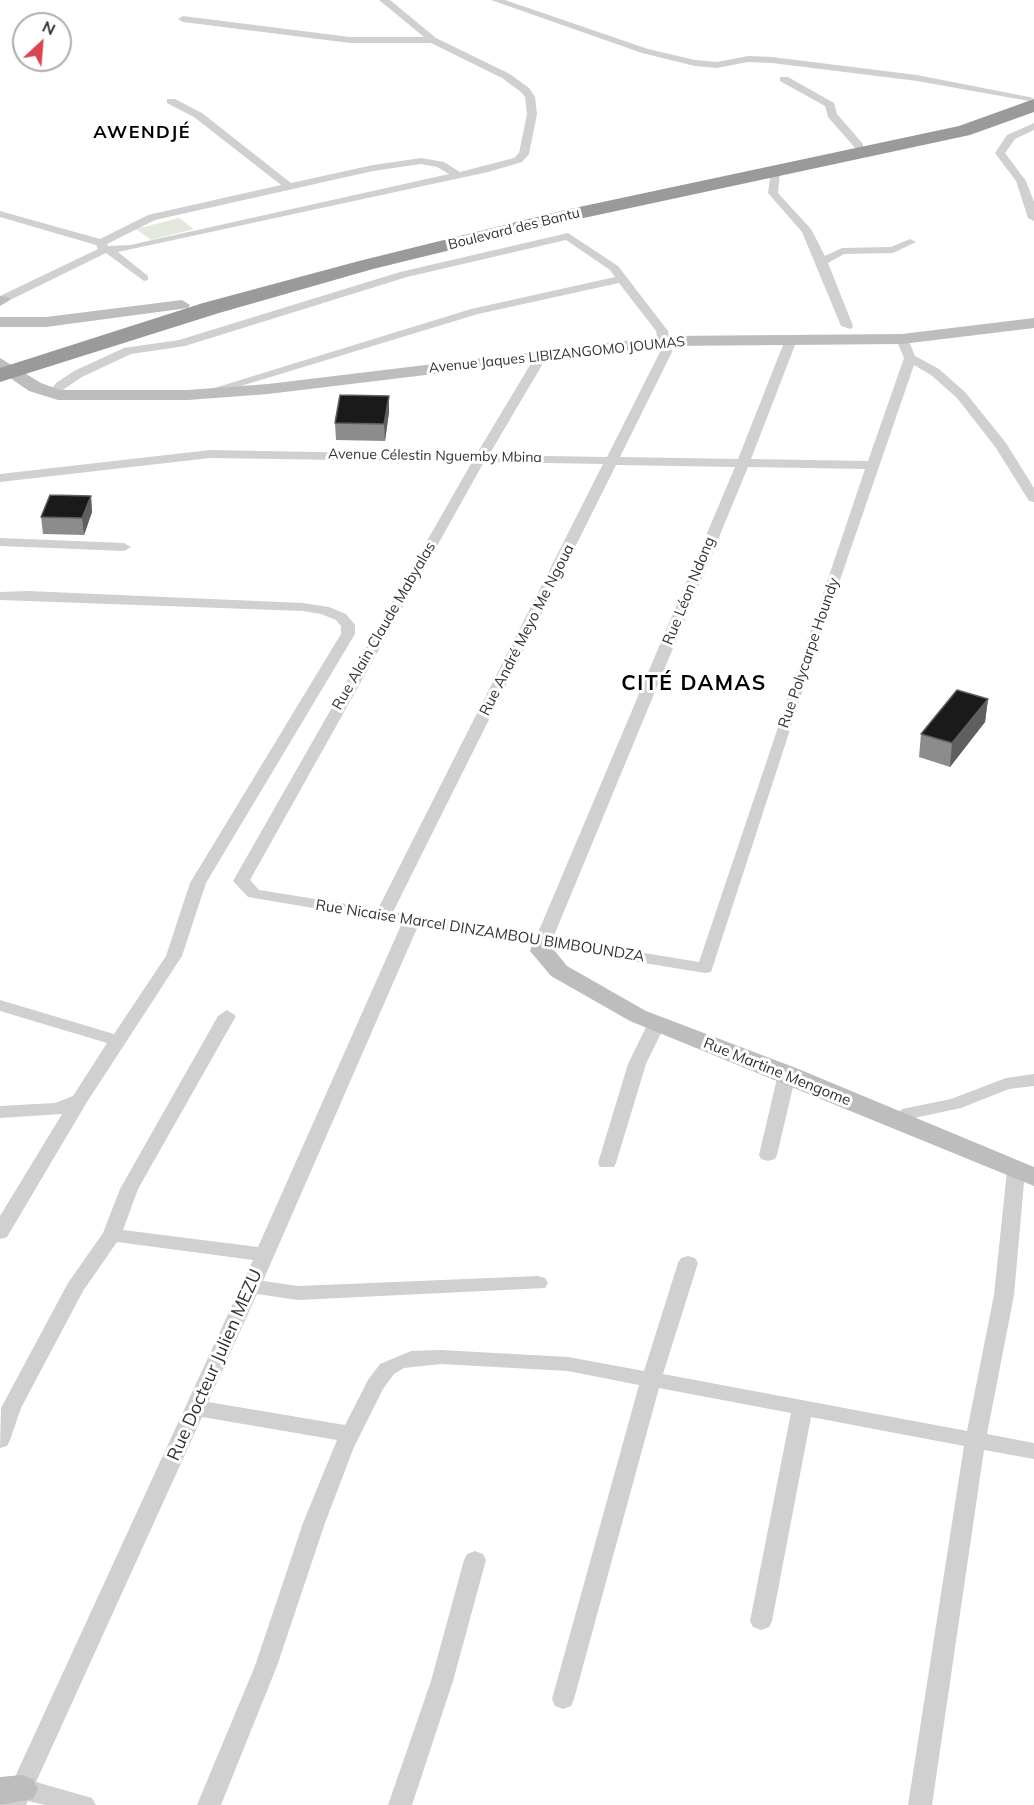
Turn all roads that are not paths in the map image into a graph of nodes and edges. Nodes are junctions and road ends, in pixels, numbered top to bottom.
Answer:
1 (384, 0) edge
2 (496, 0) edge
3 (183, 19) dead end
4 (433, 40) junction
5 (784, 79) dead end
6 (1032, 99) edge
7 (171, 101) dead end
8 (1034, 126) edge
9 (859, 146) junction
10 (775, 173) junction
11 (458, 175) junction
12 (290, 187) junction
13 (672, 195) junction
14 (0, 214) edge
15 (1033, 215) edge
16 (568, 236) junction
17 (910, 242) dead end
18 (106, 248) junction
19 (822, 262) junction
20 (144, 278) dead end
21 (624, 278) junction
22 (271, 290) junction
23 (1, 301) edge
24 (182, 304) junction
25 (0, 322) edge
26 (1034, 322) edge
27 (848, 326) dead end
28 (902, 339) junction
29 (173, 340) junction
30 (790, 340) junction
31 (666, 341) junction
32 (128, 351) joint
33 (532, 357) junction
34 (910, 358) junction
35 (0, 362) edge
36 (0, 375) edge
37 (63, 389) junction
38 (201, 394) junction
39 (481, 457) junction
40 (613, 459) junction
41 (742, 463) junction
42 (872, 465) junction
43 (0, 478) edge
44 (1034, 498) edge
45 (0, 542) edge
46 (124, 547) dead end
47 (0, 596) edge
48 (254, 894) joint
49 (382, 917) junction
50 (411, 922) junction
51 (543, 942) junction
52 (705, 968) joint
53 (0, 1005) edge
54 (227, 1016) dead end
55 (656, 1025) junction
56 (119, 1041) junction
57 (787, 1074) junction
58 (1034, 1080) edge
59 (79, 1100) junction
60 (0, 1112) edge
61 (900, 1121) junction
62 (768, 1155) dead end
63 (607, 1163) dead end
64 (1025, 1174) edge
65 (0, 1233) edge
66 (112, 1234) junction
67 (264, 1255) junction
68 (688, 1263) dead end
69 (538, 1283) dead end
70 (251, 1286) junction
71 (651, 1380) junction
72 (803, 1406) junction
73 (196, 1408) junction
74 (350, 1434) junction
75 (0, 1440) edge
76 (975, 1440) junction
77 (1034, 1452) edge
78 (475, 1560) dead end
79 (761, 1621) dead end
80 (563, 1698) dead end
81 (12, 1795) edge
82 (84, 1805) edge
83 (209, 1805) edge
84 (400, 1805) edge
85 (920, 1805) edge

1 - 4 street
2 - 6 street
3 - 4 street
4 - 11 street
5 - 9 street
6 - 9 highway, Boulevard des Bantu
6 - 10 highway, Boulevard des Bantu
7 - 12 street
8 - 15 street
9 - 24 highway, Boulevard des Bantu
10 - 13 highway, Boulevard des Bantu
10 - 19 street
11 - 12 street
11 - 18 street
12 - 18 street
13 - 16 highway
13 - 22 highway, Boulevard des Bantu
14 - 18 street
16 - 21 street
16 - 29 street
17 - 19 street
18 - 20 street
18 - 23 street
19 - 27 street
21 - 31 street
21 - 38 street
22 - 29 highway
22 - 36 highway, Boulevard des Bantu
24 - 25 main road
24 - 35 highway, Boulevard des Bantu
26 - 28 main road, Avenue Jaques LIBIZANGOMO JOUMAS
28 - 30 main road, Avenue Jaques LIBIZANGOMO JOUMAS
28 - 34 street
29 - 32 highway
30 - 31 main road, Avenue Jaques LIBIZANGOMO JOUMAS
30 - 41 street, Rue Léon Ndong
31 - 33 main road, Avenue Jaques LIBIZANGOMO JOUMAS
31 - 40 street, Rue André Meyo Me Ngoua
32 - 37 street
33 - 38 main road, Avenue Jaques LIBIZANGOMO JOUMAS
33 - 39 street, Rue Alain Claude Mabyalas
34 - 42 street, Rue Polycarpe Houndy
34 - 44 street
35 - 37 main road, Avenue Jaques LIBIZANGOMO JOUMAS
37 - 38 main road, Avenue Jaques LIBIZANGOMO JOUMAS
39 - 40 street, Avenue Célestin Nguemby Mbina
39 - 43 street, Avenue Célestin Nguemby Mbina
39 - 48 street, Rue Alain Claude Mabyalas
40 - 41 street, Avenue Célestin Nguemby Mbina
40 - 49 street, Rue André Meyo Me Ngoua
41 - 42 street, Avenue Célestin Nguemby Mbina
41 - 51 street, Rue Léon Ndong
42 - 52 street, Rue Polycarpe Houndy
45 - 46 street
47 - 56 street
48 - 49 street, Rue Nicaise Marcel DINZAMBOU BIMBOUNDZA
49 - 50 street, Rue Nicaise Marcel DINZAMBOU BIMBOUNDZA
50 - 51 street, Rue Nicaise Marcel DINZAMBOU BIMBOUNDZA
50 - 67 street, Rue Docteur Julien MEZU
51 - 52 street, Rue Nicaise Marcel DINZAMBOU BIMBOUNDZA
51 - 55 main road, Rue Martine Mengome
53 - 56 street
54 - 66 street
55 - 57 main road, Rue Martine Mengome
55 - 63 street
56 - 59 street
57 - 61 main road, Rue Martine Mengome
57 - 62 street
58 - 61 street
59 - 60 street
59 - 65 street
61 - 64 main road, Rue Martine Mengome
64 - 76 street
66 - 67 street
66 - 75 street
67 - 70 street, Rue Docteur Julien MEZU
68 - 71 street
69 - 70 street
70 - 73 street, Rue Docteur Julien MEZU
71 - 72 street
71 - 74 street
71 - 80 street
72 - 76 street
72 - 79 street
73 - 74 street
73 - 81 street, Rue Docteur Julien MEZU
74 - 83 street
76 - 77 street
76 - 85 street
78 - 84 street
81 - 82 street

